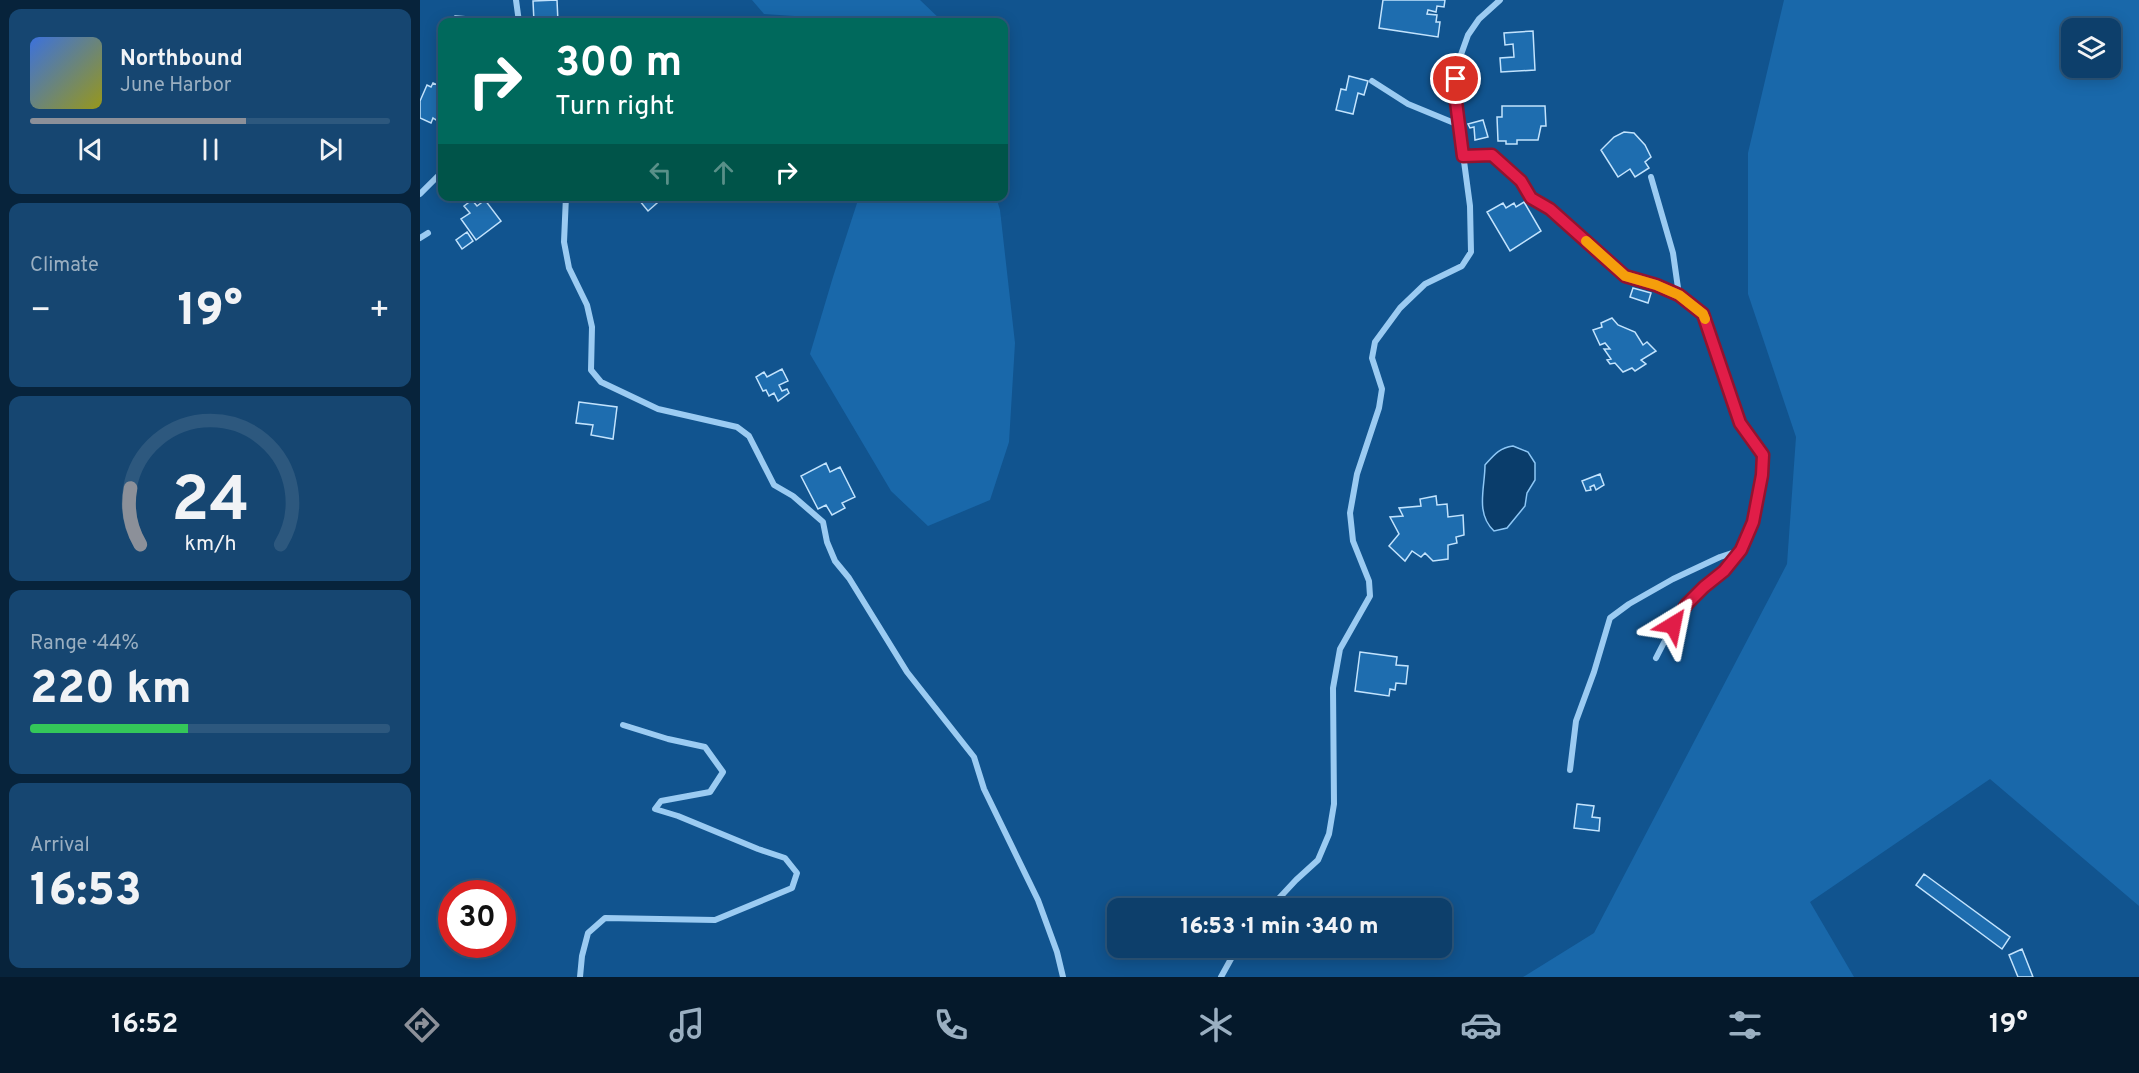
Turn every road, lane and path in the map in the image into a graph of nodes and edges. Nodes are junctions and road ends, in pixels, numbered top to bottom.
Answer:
1 (516, 0) edge
2 (1500, 0) edge
3 (518, 18) edge
4 (1372, 81) dead end
5 (1459, 125) junction
6 (1463, 156) junction
7 (438, 176) edge
8 (1651, 177) dead end
9 (420, 194) edge
10 (566, 201) edge
11 (428, 233) dead end
12 (420, 238) edge
13 (1679, 295) junction
14 (1741, 550) junction
15 (1656, 658) dead end
16 (623, 725) dead end
17 (1570, 770) dead end
18 (1279, 898) edge
19 (1231, 958) edge
20 (580, 977) edge
21 (1063, 977) edge
22 (1221, 977) edge

1 - 3 street
2 - 5 street
4 - 5 street
5 - 6 street
6 - 13 street
6 - 18 street
7 - 9 street
8 - 13 street
10 - 21 street
11 - 12 street
13 - 14 street
14 - 15 street
14 - 17 street
16 - 20 street
19 - 22 street

